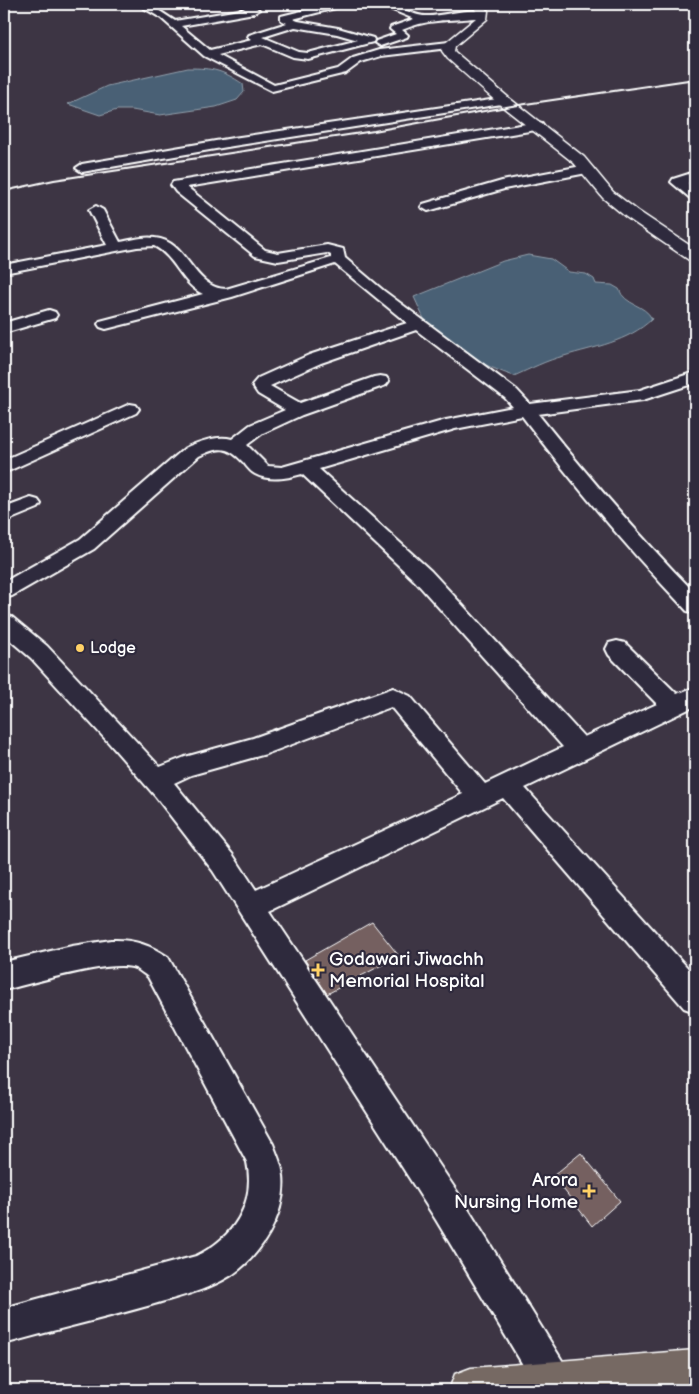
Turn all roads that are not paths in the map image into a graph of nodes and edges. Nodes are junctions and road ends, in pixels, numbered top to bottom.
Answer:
1 (142, 4) edge
2 (243, 4) edge
3 (340, 4) edge
4 (383, 4) edge
5 (479, 9) edge
6 (425, 20) junction
7 (174, 24) junction
8 (295, 24) junction
9 (368, 40) junction
10 (263, 41) junction
11 (380, 43) junction
12 (449, 45) junction
13 (281, 49) junction
14 (402, 49) junction
15 (208, 54) junction
16 (262, 54) dead end
17 (244, 58) dead end
18 (225, 63) junction
19 (504, 101) junction
20 (538, 126) junction
21 (82, 168) dead end
22 (587, 169) junction
23 (695, 176) edge
24 (695, 195) edge
25 (428, 207) dead end
26 (96, 210) dead end
27 (116, 248) junction
28 (695, 256) edge
29 (338, 260) junction
30 (4, 270) edge
31 (218, 295) junction
32 (49, 315) dead end
33 (106, 324) dead end
34 (418, 324) junction
35 (4, 328) edge
36 (695, 376) edge
37 (380, 381) dead end
38 (130, 409) dead end
39 (526, 410) junction
40 (296, 411) junction
41 (236, 446) junction
42 (306, 466) junction
43 (4, 467) edge
44 (31, 504) dead end
45 (4, 516) edge
46 (4, 591) edge
47 (695, 606) edge
48 (4, 622) edge
49 (617, 648) dead end
50 (685, 701) edge
51 (581, 750) junction
52 (156, 780) junction
53 (507, 785) junction
54 (481, 797) junction
55 (251, 906) junction
56 (4, 976) edge
57 (695, 998) edge
58 (4, 1326) edge
59 (695, 1372) edge
60 (555, 1383) junction
61 (471, 1390) edge

1 - 7 street
2 - 7 street
3 - 8 street
4 - 6 street
5 - 6 street
5 - 12 street
6 - 11 street
7 - 15 street
8 - 9 street
8 - 10 street
9 - 11 street
9 - 13 street
10 - 13 street
10 - 15 street
11 - 14 street
12 - 14 street
12 - 19 street
13 - 16 street
14 - 18 street
15 - 18 street
17 - 18 street
19 - 20 street
19 - 21 street
20 - 22 street
20 - 29 street
22 - 25 street
22 - 28 street
23 - 24 street
26 - 27 street
27 - 30 street
27 - 31 street
29 - 31 street
29 - 34 street
31 - 33 street
32 - 35 street
34 - 39 street
34 - 40 street
36 - 39 street
37 - 40 street
38 - 43 street
39 - 42 street
39 - 47 street
40 - 41 street
41 - 42 street
41 - 46 street
42 - 51 street
44 - 45 street
48 - 52 street
49 - 50 street
50 - 51 street
51 - 53 street
52 - 54 street
52 - 55 street
53 - 54 street
53 - 57 street
54 - 55 street
55 - 60 street
56 - 58 street
59 - 60 main road
60 - 61 main road

